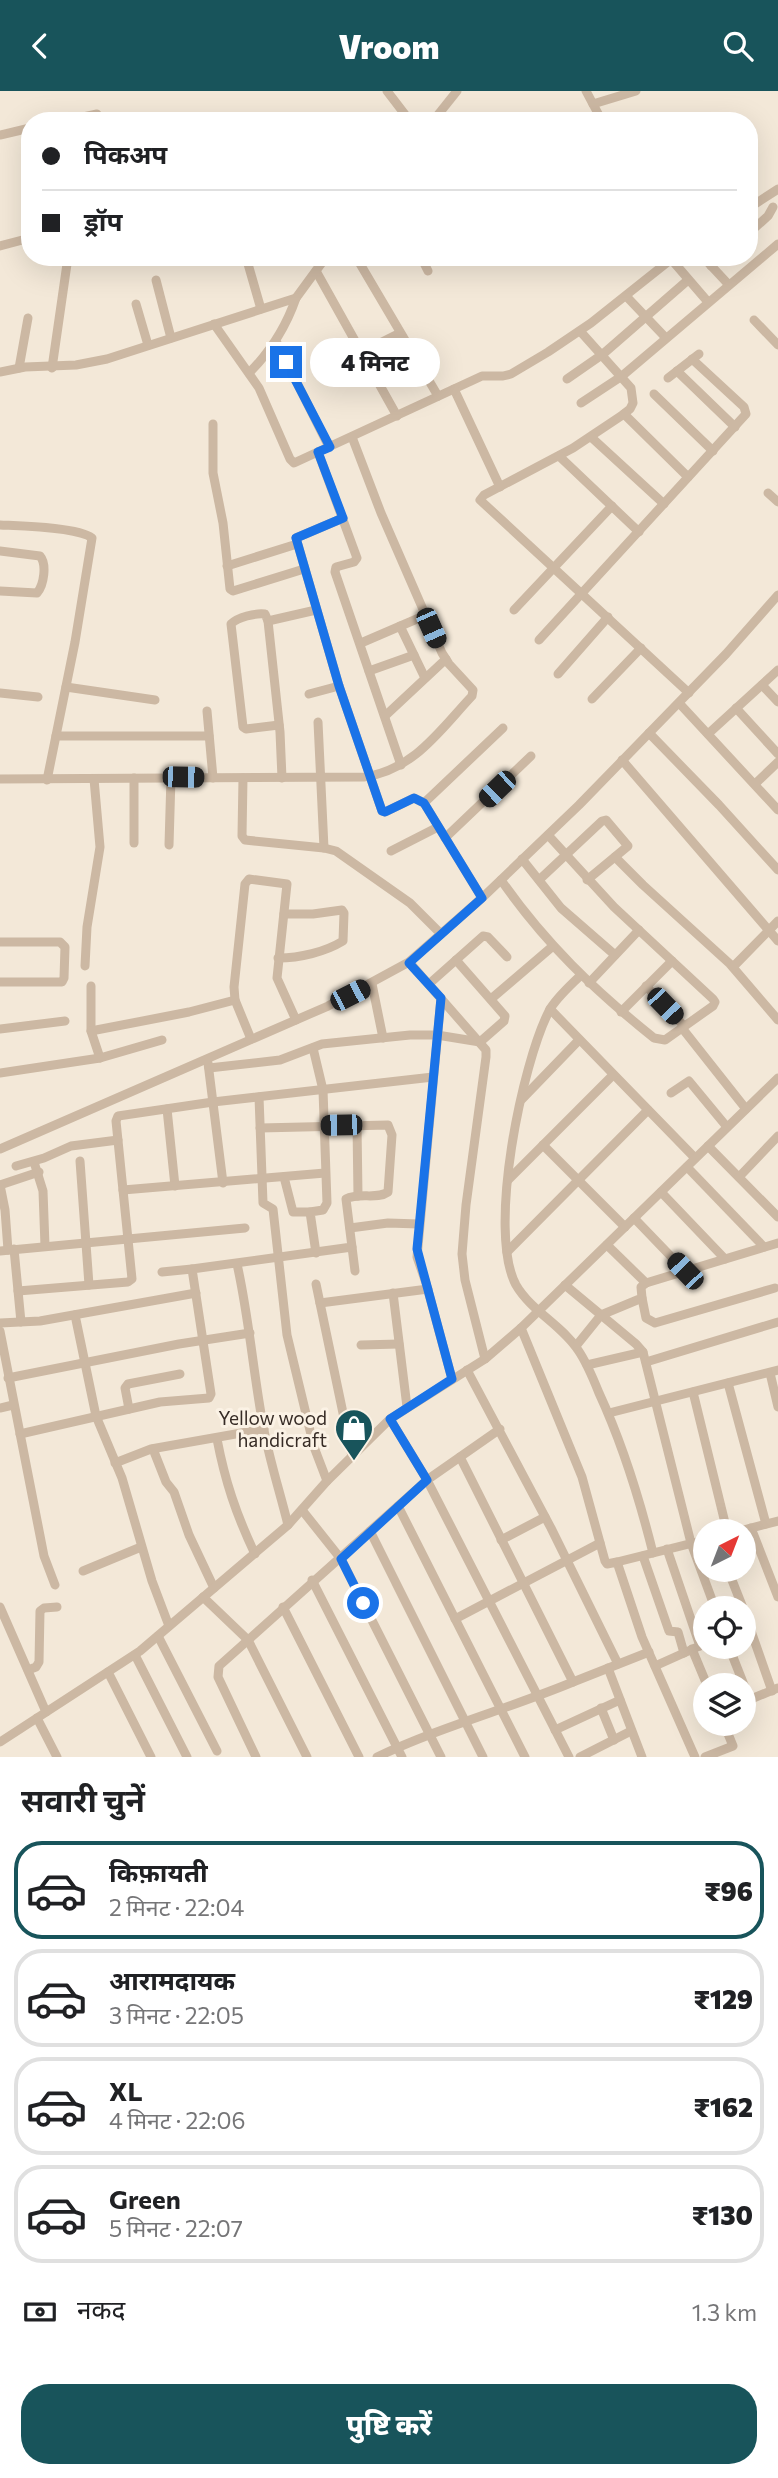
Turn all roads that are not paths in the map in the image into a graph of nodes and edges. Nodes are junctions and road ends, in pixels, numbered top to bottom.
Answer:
1 (387, 91) edge
2 (457, 91) edge
3 (586, 91) edge
4 (636, 91) edge
5 (621, 93) edge
6 (593, 104) junction
7 (403, 112) edge
8 (440, 112) edge
9 (597, 112) edge
10 (21, 130) edge
11 (0, 135) edge
12 (778, 189) edge
13 (758, 202) joint
14 (776, 207) edge
15 (758, 225) edge
16 (21, 240) edge
17 (778, 244) edge
18 (0, 246) edge
19 (758, 261) edge
20 (67, 266) edge
21 (249, 266) edge
22 (320, 266) edge
23 (361, 266) edge
24 (426, 266) edge
25 (662, 266) edge
26 (678, 266) edge
27 (712, 266) edge
28 (752, 266) edge
29 (316, 271) junction
30 (428, 271) dead end
31 (156, 280) dead end
32 (688, 280) junction
33 (729, 285) junction
34 (625, 296) junction
35 (296, 298) junction
36 (708, 302) junction
37 (136, 304) dead end
38 (261, 309) junction
39 (646, 317) junction
40 (28, 319) dead end
41 (754, 320) dead end
42 (214, 324) junction
43 (580, 331) junction
44 (400, 333) junction
45 (172, 338) junction
46 (666, 338) junction
47 (276, 341) junction
48 (148, 345) junction
49 (778, 345) edge
50 (362, 352) junction
51 (603, 354) junction
52 (19, 368) junction
53 (52, 368) junction
54 (677, 371) junction
55 (0, 372) edge
56 (249, 373) junction
57 (622, 376) junction
58 (668, 378) dead end
59 (567, 379) dead end
60 (454, 389) junction
61 (654, 394) dead end
62 (438, 396) junction
63 (581, 403) dead end
64 (624, 414) junction
65 (397, 416) junction
66 (213, 424) dead end
67 (735, 427) junction
68 (352, 437) junction
69 (591, 437) junction
70 (330, 447) junction
71 (713, 451) junction
72 (318, 452) junction
73 (559, 456) junction
74 (688, 477) junction
75 (500, 487) junction
76 (768, 493) dead end
77 (778, 502) edge
78 (664, 504) junction
79 (612, 506) junction
80 (343, 518) junction
81 (0, 525) edge
82 (639, 532) junction
83 (297, 544) junction
84 (0, 551) edge
85 (227, 566) junction
86 (553, 568) junction
87 (304, 569) junction
88 (0, 591) edge
89 (583, 593) junction
90 (778, 596) edge
91 (316, 610) junction
92 (514, 610) dead end
93 (426, 615) junction
94 (608, 617) junction
95 (268, 621) junction
96 (400, 626) junction
97 (539, 640) dead end
98 (361, 643) junction
99 (640, 648) junction
100 (414, 655) junction
101 (446, 659) junction
102 (778, 670) edge
103 (369, 671) junction
104 (558, 674) dead end
105 (425, 678) junction
106 (762, 685) junction
107 (339, 686) junction
108 (66, 687) junction
109 (0, 693) edge
110 (309, 694) dead end
111 (689, 694) junction
112 (38, 697) dead end
113 (592, 699) dead end
114 (155, 701) dead end
115 (778, 702) edge
116 (679, 703) junction
117 (736, 708) junction
118 (207, 711) dead end
119 (385, 716) junction
120 (318, 722) dead end
121 (279, 725) junction
122 (503, 728) dead end
123 (649, 733) junction
124 (708, 734) junction
125 (56, 736) junction
126 (209, 736) junction
127 (778, 754) edge
128 (531, 756) dead end
129 (622, 760) junction
130 (778, 762) edge
131 (401, 765) junction
132 (368, 776) junction
133 (171, 777) junction
134 (134, 778) junction
135 (213, 778) junction
136 (243, 778) junction
137 (282, 778) junction
138 (322, 778) junction
139 (0, 779) edge
140 (94, 779) junction
141 (47, 780) junction
142 (755, 784) junction
143 (424, 803) junction
144 (778, 810) edge
145 (439, 827) junction
146 (548, 835) junction
147 (446, 838) junction
148 (134, 843) dead end
149 (169, 845) dead end
150 (324, 848) junction
151 (391, 851) dead end
152 (565, 855) junction
153 (615, 856) junction
154 (523, 859) junction
155 (778, 870) edge
156 (501, 880) junction
157 (539, 880) junction
158 (587, 880) junction
159 (482, 898) junction
160 (284, 914) junction
161 (778, 921) edge
162 (639, 930) junction
163 (769, 930) junction
164 (441, 934) junction
165 (778, 941) edge
166 (0, 942) edge
167 (552, 946) junction
168 (615, 955) junction
169 (506, 957) dead end
170 (278, 958) junction
171 (456, 960) junction
172 (672, 961) junction
173 (409, 963) junction
174 (85, 966) dead end
175 (733, 967) junction
176 (580, 975) junction
177 (0, 982) edge
178 (372, 983) junction
179 (589, 983) junction
180 (429, 985) junction
181 (91, 986) dead end
182 (646, 986) junction
183 (441, 998) junction
184 (491, 999) junction
185 (235, 1000) junction
186 (550, 1009) junction
187 (621, 1012) junction
188 (296, 1020) junction
189 (778, 1020) edge
190 (65, 1021) dead end
191 (683, 1027) junction
192 (0, 1029) edge
193 (91, 1031) junction
194 (437, 1035) junction
195 (383, 1038) junction
196 (251, 1039) junction
197 (579, 1039) junction
198 (162, 1040) dead end
199 (480, 1042) junction
200 (313, 1048) junction
201 (208, 1057) junction
202 (100, 1058) junction
203 (209, 1068) junction
204 (0, 1073) edge
205 (613, 1075) junction
206 (433, 1077) junction
207 (778, 1078) edge
208 (323, 1090) junction
209 (671, 1093) dead end
210 (259, 1097) junction
211 (520, 1100) junction
212 (213, 1102) junction
213 (167, 1109) junction
214 (746, 1109) junction
215 (648, 1110) junction
216 (324, 1125) junction
217 (357, 1125) junction
218 (727, 1127) junction
219 (260, 1128) junction
220 (778, 1136) edge
221 (118, 1140) junction
222 (543, 1145) junction
223 (708, 1146) junction
224 (0, 1149) edge
225 (695, 1159) junction
226 (80, 1161) dead end
227 (34, 1162) junction
228 (16, 1166) dead end
229 (687, 1167) junction
230 (39, 1172) junction
231 (325, 1173) junction
232 (284, 1177) junction
233 (739, 1177) junction
234 (261, 1180) junction
235 (508, 1180) junction
236 (578, 1180) junction
237 (223, 1183) junction
238 (0, 1185) edge
239 (175, 1186) junction
240 (123, 1190) junction
241 (661, 1192) junction
242 (358, 1196) junction
243 (310, 1212) junction
244 (778, 1217) edge
245 (634, 1218) junction
246 (419, 1224) junction
247 (625, 1227) junction
248 (246, 1228) dead end
249 (349, 1229) junction
250 (128, 1239) junction
251 (86, 1243) junction
252 (778, 1243) edge
253 (607, 1245) junction
254 (45, 1246) junction
255 (352, 1247) junction
256 (764, 1247) junction
257 (7, 1250) edge
258 (507, 1252) junction
259 (316, 1253) junction
260 (280, 1258) junction
261 (725, 1259) junction
262 (237, 1264) junction
263 (192, 1269) junction
264 (355, 1271) dead end
265 (685, 1271) junction
266 (162, 1272) dead end
267 (646, 1283) junction
268 (316, 1284) dead end
269 (89, 1285) junction
270 (565, 1285) junction
271 (775, 1288) dead end
272 (428, 1289) junction
273 (18, 1291) junction
274 (196, 1293) junction
275 (393, 1293) junction
276 (642, 1298) junction
277 (320, 1303) junction
278 (539, 1311) junction
279 (75, 1315) junction
280 (601, 1315) junction
281 (0, 1322) edge
282 (21, 1322) junction
283 (778, 1322) edge
284 (521, 1328) junction
285 (0, 1331) edge
286 (250, 1333) junction
287 (204, 1340) junction
288 (399, 1344) junction
289 (361, 1345) dead end
290 (576, 1346) junction
291 (643, 1352) junction
292 (485, 1359) junction
293 (85, 1362) junction
294 (646, 1362) junction
295 (587, 1365) junction
296 (467, 1370) junction
297 (774, 1371) edge
298 (180, 1374) dead end
299 (8, 1378) junction
300 (452, 1379) junction
301 (728, 1384) junction
302 (693, 1392) junction
303 (656, 1402) junction
304 (13, 1405) junction
305 (407, 1407) junction
306 (778, 1407) edge
307 (0, 1408) edge
308 (129, 1409) junction
309 (609, 1413) junction
310 (96, 1416) junction
311 (390, 1419) junction
312 (264, 1429) junction
313 (500, 1429) junction
314 (20, 1434) junction
315 (217, 1439) junction
316 (153, 1449) junction
317 (352, 1457) junction
318 (460, 1457) junction
319 (115, 1463) junction
320 (427, 1480) junction
321 (327, 1481) junction
322 (398, 1506) junction
323 (302, 1510) junction
324 (545, 1517) junction
325 (724, 1519) edge
326 (778, 1521) edge
327 (766, 1524) junction
328 (288, 1525) junction
329 (756, 1527) edge
330 (370, 1531) junction
331 (501, 1540) junction
332 (756, 1541) edge
333 (600, 1543) junction
334 (691, 1543) junction
335 (141, 1547) junction
336 (667, 1549) junction
337 (653, 1553) junction
338 (255, 1554) junction
339 (643, 1556) junction
340 (341, 1559) junction
341 (567, 1562) junction
342 (617, 1562) junction
343 (83, 1571) dead end
344 (312, 1580) junction
345 (522, 1583) junction
346 (55, 1585) dead end
347 (214, 1588) junction
348 (711, 1596) edge
349 (204, 1597) junction
350 (778, 1597) edge
351 (489, 1600) junction
352 (0, 1607) edge
353 (57, 1607) dead end
354 (283, 1607) junction
355 (456, 1619) junction
356 (169, 1626) junction
357 (158, 1636) junction
358 (248, 1640) junction
359 (693, 1641) edge
360 (693, 1646) edge
361 (756, 1647) edge
362 (693, 1649) edge
363 (649, 1652) junction
364 (135, 1654) junction
365 (618, 1664) junction
366 (655, 1666) junction
367 (608, 1668) junction
368 (28, 1670) junction
369 (108, 1672) junction
370 (573, 1682) junction
371 (775, 1690) edge
372 (538, 1696) junction
373 (756, 1697) edge
374 (620, 1700) junction
375 (501, 1708) junction
376 (601, 1708) junction
377 (46, 1712) junction
378 (37, 1718) junction
379 (464, 1720) junction
380 (555, 1730) junction
381 (631, 1731) junction
382 (430, 1735) junction
383 (729, 1736) edge
384 (614, 1740) junction
385 (0, 1742) edge
386 (217, 1751) dead end
387 (400, 1753) edge
388 (57, 1757) edge
389 (151, 1757) edge
390 (187, 1757) edge
391 (256, 1757) edge
392 (306, 1757) edge
393 (359, 1757) edge
394 (377, 1757) edge
395 (441, 1757) edge
396 (483, 1757) edge
397 (525, 1757) edge
398 (569, 1757) edge
399 (580, 1757) edge
400 (642, 1757) edge
401 (695, 1757) edge
402 (705, 1757) edge

1 - 7 street
2 - 8 street
3 - 6 street
4 - 5 street
5 - 6 street
6 - 9 street
10 - 11 street
12 - 13 street
13 - 14 street
14 - 15 street
16 - 18 street
17 - 19 street
20 - 53 street
21 - 38 street
22 - 29 street
23 - 44 street
24 - 30 street
25 - 34 street
26 - 32 street
27 - 33 street
28 - 33 street
29 - 35 street
29 - 50 street
31 - 45 street
32 - 36 street
32 - 39 street
33 - 36 street
34 - 39 street
34 - 43 street
35 - 38 street
35 - 47 street
36 - 46 street
37 - 48 street
38 - 42 street
39 - 46 street
39 - 51 street
40 - 52 street
41 - 49 street
42 - 45 street
42 - 56 street
43 - 51 street
43 - 60 street
44 - 50 street
44 - 62 street
45 - 48 street
46 - 57 street
47 - 56 street
47 - 70 street
48 - 53 street
50 - 65 street
51 - 57 street
51 - 59 street
52 - 53 street
52 - 55 street
54 - 58 street
54 - 67 street
54 - 67 street
56 - 72 street
57 - 63 street
57 - 64 street
60 - 62 street
60 - 75 street
61 - 71 street
62 - 65 street
64 - 69 street
64 - 74 street
65 - 68 street
66 - 85 street
67 - 71 street
68 - 70 street
68 - 93 street
69 - 73 street
69 - 78 street
70 - 72 street
71 - 74 street
72 - 80 street
73 - 75 street
73 - 79 street
74 - 78 street
75 - 86 street
76 - 77 street
78 - 82 street
79 - 82 street
79 - 86 street
80 - 83 street
80 - 98 street
81 - 108 street
82 - 89 street
83 - 85 street
83 - 87 street
84 - 88 street
85 - 87 street
86 - 89 street
86 - 92 street
87 - 91 street
89 - 94 street
89 - 97 street
90 - 111 street
91 - 95 street
91 - 107 street
93 - 96 street
93 - 101 street
94 - 99 street
94 - 104 street
95 - 121 street
95 - 121 street
96 - 98 street
96 - 100 street
98 - 103 street
99 - 111 street
99 - 113 street
100 - 103 street
100 - 105 street
101 - 105 street
101 - 131 street
102 - 106 street
103 - 119 street
105 - 119 street
106 - 115 street
106 - 117 street
107 - 110 street
107 - 132 street
108 - 114 street
108 - 125 street
109 - 112 street
111 - 116 street
116 - 123 street
116 - 124 street
117 - 124 street
117 - 127 street
118 - 126 street
119 - 131 street
120 - 138 street
121 - 137 street
122 - 143 street
123 - 129 street
123 - 155 street
124 - 142 street
125 - 126 street
125 - 141 street
126 - 135 street
128 - 147 street
129 - 146 street
129 - 163 street
130 - 142 street
131 - 132 street
132 - 138 street
132 - 143 street
133 - 134 street
133 - 135 street
133 - 149 street
134 - 140 street
134 - 148 street
135 - 136 street
136 - 137 street
136 - 150 street
137 - 138 street
138 - 150 street
139 - 141 street
140 - 141 street
140 - 174 street
142 - 144 street
143 - 145 street
145 - 147 street
145 - 151 street
146 - 152 street
146 - 154 street
147 - 159 street
150 - 164 street
152 - 153 street
152 - 157 street
152 - 158 street
153 - 158 street
153 - 175 street
154 - 156 street
154 - 157 street
156 - 159 street
156 - 167 street
157 - 168 street
158 - 162 street
159 - 164 street
160 - 170 street
160 - 170 street
160 - 185 street
161 - 163 street
162 - 168 street
162 - 172 street
163 - 165 street
163 - 175 street
164 - 173 street
166 - 177 street
167 - 176 street
167 - 184 street
168 - 179 street
169 - 171 street
170 - 188 street
171 - 180 street
171 - 184 street
172 - 182 street
172 - 191 street
173 - 178 street
173 - 180 street
175 - 189 street
176 - 179 street
176 - 186 street
178 - 188 street
178 - 195 street
179 - 187 street
180 - 183 street
181 - 193 street
182 - 187 street
182 - 191 street
183 - 194 street
183 - 199 street
184 - 199 street
185 - 193 street
185 - 196 street
186 - 197 street
186 - 211 street
187 - 191 street
188 - 196 street
190 - 192 street
191 - 214 street
193 - 202 street
194 - 195 street
194 - 199 street
194 - 206 street
195 - 200 street
196 - 201 street
197 - 205 street
197 - 211 street
198 - 202 street
199 - 292 street
200 - 203 street
200 - 208 street
201 - 203 street
201 - 224 street
202 - 204 street
203 - 212 street
205 - 215 street
205 - 222 street
206 - 208 street
206 - 246 street
207 - 214 street
208 - 210 street
208 - 216 street
209 - 218 street
210 - 212 street
210 - 219 street
211 - 235 street
212 - 213 street
212 - 237 street
213 - 221 street
213 - 239 street
214 - 218 street
215 - 225 street
215 - 236 street
216 - 217 street
216 - 219 street
216 - 231 street
217 - 242 street
217 - 242 street
218 - 223 street
219 - 234 street
220 - 233 street
221 - 227 street
221 - 240 street
222 - 235 street
222 - 236 street
223 - 225 street
223 - 233 street
225 - 229 street
226 - 251 street
227 - 228 street
227 - 230 street
229 - 241 street
229 - 256 street
230 - 238 street
230 - 254 street
231 - 232 street
231 - 243 street
232 - 234 street
232 - 243 street
233 - 244 street
234 - 237 street
234 - 260 street
235 - 258 street
236 - 247 street
236 - 258 street
237 - 239 street
238 - 257 street
239 - 240 street
240 - 250 street
241 - 245 street
241 - 261 street
242 - 249 street
243 - 259 street
245 - 247 street
245 - 265 street
246 - 249 street
246 - 272 street
247 - 253 street
248 - 250 street
249 - 255 street
250 - 251 street
250 - 269 street
251 - 254 street
251 - 269 street
252 - 256 street
253 - 267 street
253 - 270 street
254 - 257 street
255 - 259 street
255 - 264 street
256 - 261 street
257 - 273 street
258 - 278 street
259 - 260 street
260 - 262 street
260 - 321 street
261 - 265 street
262 - 263 street
262 - 286 street
263 - 266 street
263 - 274 street
265 - 267 street
267 - 276 street
268 - 277 street
269 - 273 street
270 - 278 street
270 - 280 street
271 - 276 street
272 - 275 street
272 - 300 street
273 - 282 street
274 - 279 street
274 - 287 street
275 - 277 street
275 - 288 street
276 - 280 street
277 - 317 street
278 - 284 street
278 - 290 street
279 - 282 street
279 - 293 street
280 - 290 street
280 - 291 street
281 - 282 street
283 - 294 street
284 - 292 street
284 - 333 street
285 - 299 street
286 - 287 street
286 - 312 street
287 - 293 street
287 - 308 street
288 - 289 street
288 - 305 street
290 - 295 street
291 - 294 street
291 - 295 street
292 - 296 street
293 - 299 street
293 - 310 street
294 - 303 street
295 - 309 street
296 - 300 street
296 - 313 street
297 - 301 street
297 - 306 street
298 - 308 street
299 - 304 street
300 - 305 street
301 - 302 street
301 - 327 street
302 - 303 street
302 - 325 street
303 - 309 street
303 - 334 street
304 - 307 street
304 - 314 street
305 - 311 street
308 - 310 street
309 - 337 street
310 - 314 street
310 - 319 street
311 - 317 street
311 - 320 street
312 - 315 street
312 - 328 street
313 - 318 street
313 - 324 street
314 - 346 street
315 - 316 street
315 - 338 street
316 - 319 street
316 - 347 street
317 - 321 street
318 - 320 street
318 - 331 street
319 - 335 street
320 - 322 street
320 - 351 street
321 - 323 street
322 - 330 street
322 - 355 street
323 - 328 street
323 - 340 street
324 - 331 street
324 - 341 street
326 - 327 street
327 - 329 street
328 - 338 street
330 - 340 street
330 - 379 street
331 - 345 street
332 - 350 street
333 - 341 street
333 - 342 street
334 - 336 street
334 - 348 street
335 - 343 street
335 - 356 street
336 - 337 street
336 - 359 street
337 - 339 street
338 - 347 street
339 - 342 street
339 - 360 street
340 - 344 street
340 - 382 street
341 - 345 street
341 - 365 street
342 - 363 street
344 - 354 street
344 - 387 street
345 - 351 street
345 - 370 street
347 - 349 street
349 - 356 street
349 - 358 street
351 - 355 street
351 - 372 street
352 - 368 street
353 - 368 street
354 - 358 street
354 - 393 street
355 - 375 street
356 - 357 street
357 - 364 street
357 - 386 street
358 - 391 street
358 - 392 street
361 - 371 street
362 - 366 street
363 - 365 street
363 - 366 street
364 - 369 street
364 - 390 street
365 - 367 street
366 - 401 street
367 - 370 street
367 - 374 street
368 - 377 street
369 - 377 street
369 - 389 street
370 - 372 street
371 - 373 street
372 - 375 street
372 - 380 street
374 - 376 street
374 - 381 street
375 - 379 street
375 - 397 street
376 - 380 street
376 - 384 street
377 - 378 street
378 - 385 street
378 - 388 street
379 - 382 street
379 - 396 street
380 - 398 street
381 - 384 street
381 - 400 street
382 - 387 street
382 - 395 street
383 - 402 street
384 - 399 street
387 - 394 street

